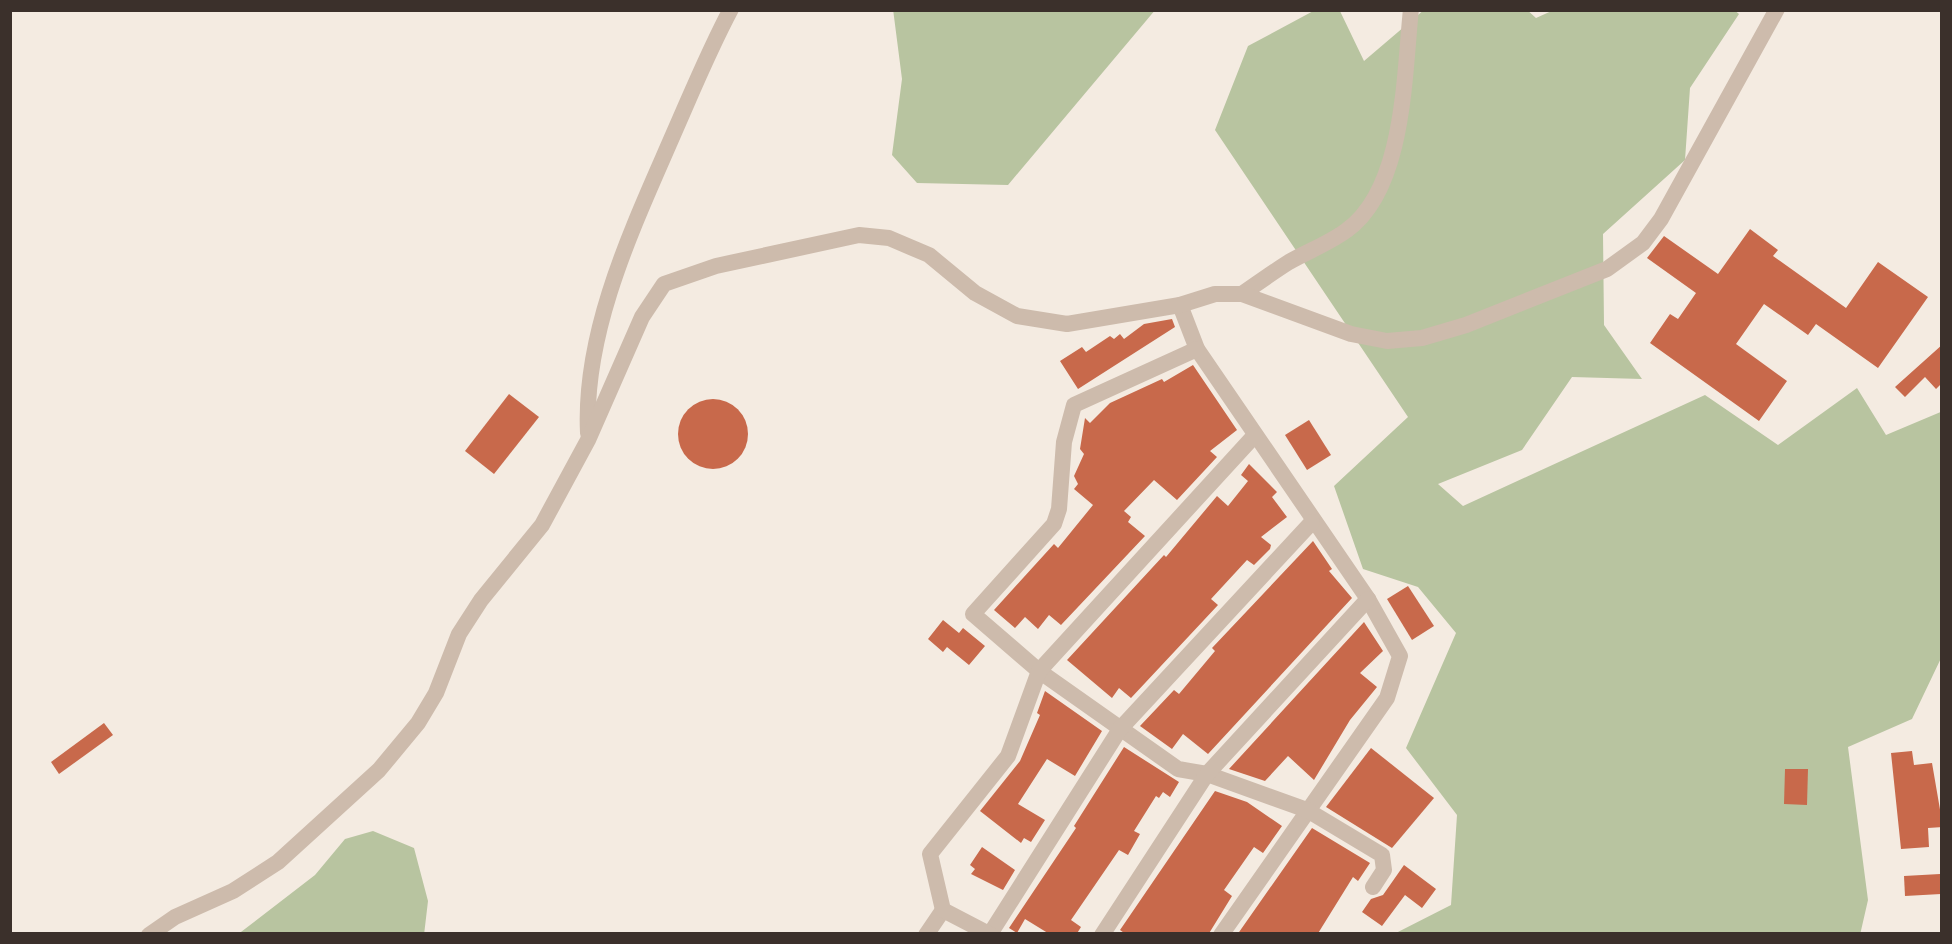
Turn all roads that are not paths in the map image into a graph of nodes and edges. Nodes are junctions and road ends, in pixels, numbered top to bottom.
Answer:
1 (731, 9) edge
2 (1411, 9) edge
3 (1777, 9) edge
4 (1242, 294) junction
5 (1180, 305) junction
6 (1197, 349) junction
7 (1255, 435) junction
8 (588, 440) junction
9 (1312, 522) junction
10 (1368, 599) junction
11 (1039, 671) junction
12 (1120, 729) junction
13 (1208, 774) junction
14 (1307, 810) junction
15 (1373, 887) dead end
16 (943, 910) junction
17 (148, 935) edge
18 (926, 935) edge
19 (991, 935) edge
20 (1102, 935) edge
21 (1221, 935) edge

1 - 8 street
2 - 4 street
3 - 4 street
4 - 5 street
5 - 6 street
5 - 8 street
6 - 7 street
6 - 11 street
7 - 9 street
7 - 11 street
8 - 17 street
9 - 10 street
9 - 12 street
10 - 13 street
10 - 14 street
11 - 12 street
11 - 16 street
12 - 13 street
12 - 19 street
13 - 14 street
13 - 20 street
14 - 15 street
14 - 21 street
16 - 18 street
16 - 19 street

